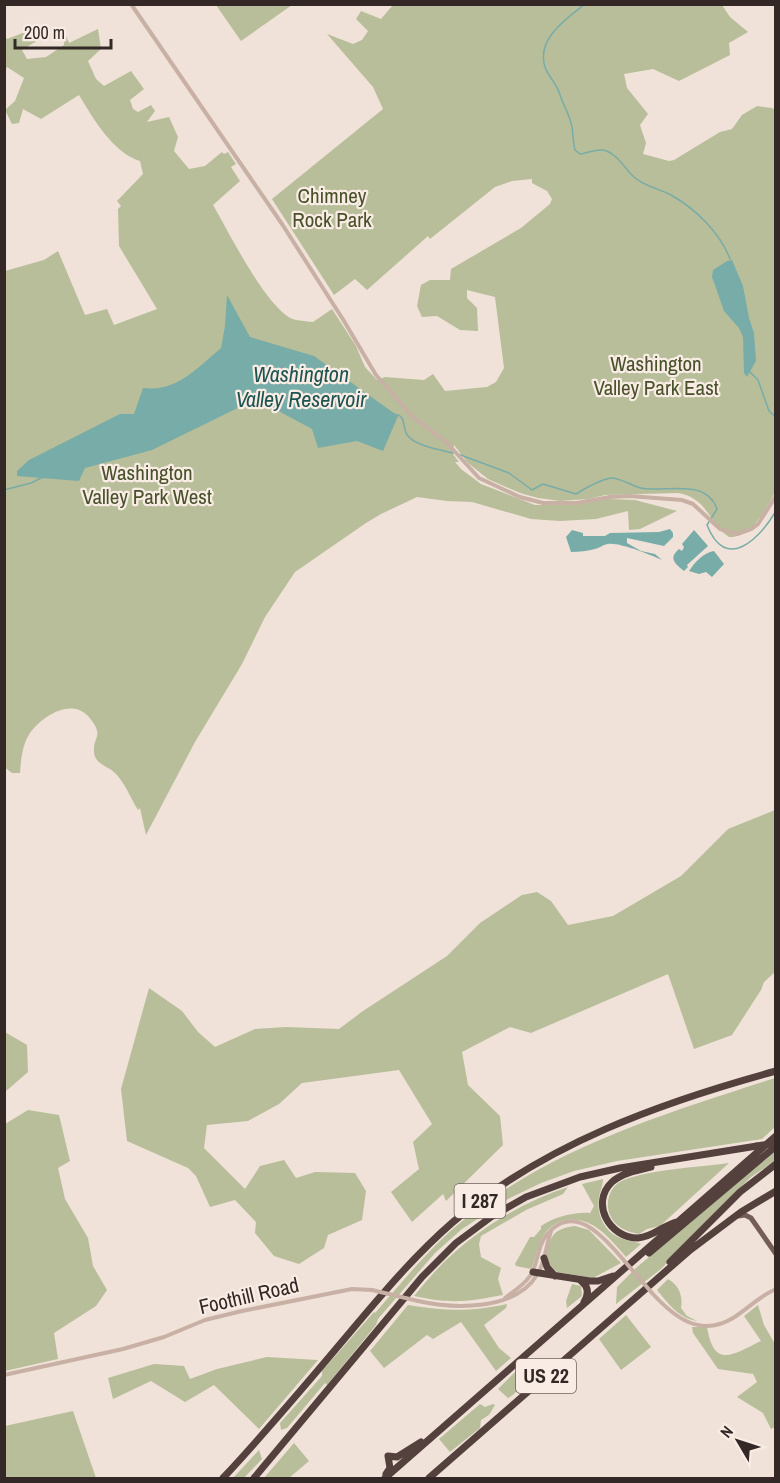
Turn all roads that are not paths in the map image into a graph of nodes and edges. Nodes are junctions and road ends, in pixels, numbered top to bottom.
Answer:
1 (131, 4) edge
2 (776, 496) edge
3 (776, 1069) edge
4 (776, 1141) edge
5 (661, 1162) junction
6 (776, 1164) edge
7 (776, 1191) edge
8 (754, 1204) junction
9 (732, 1218) junction
10 (751, 1218) junction
11 (678, 1222) junction
12 (551, 1232) junction
13 (776, 1254) edge
14 (544, 1258) junction
15 (536, 1272) junction
16 (618, 1274) junction
17 (555, 1276) junction
18 (579, 1280) junction
19 (656, 1280) junction
20 (776, 1289) edge
21 (595, 1294) junction
22 (580, 1307) junction
23 (4, 1375) edge
24 (440, 1430) junction
25 (223, 1479) edge
26 (254, 1479) edge
27 (384, 1479) edge
28 (429, 1479) edge

1 - 2 street
3 - 25 highway, I 287
4 - 5 highway, I 287, bridge
4 - 11 highway, US 22
4 - 21 highway
5 - 11 highway
5 - 26 highway, I 287
6 - 19 highway
7 - 8 highway, US 22
8 - 9 highway, US 22
8 - 10 main road
9 - 10 main road
9 - 19 highway, US 22
10 - 13 main road
11 - 16 highway, US 22
12 - 14 street, Foothill Road
12 - 15 street, Foothill Road
12 - 20 street, bridge
14 - 15 street, Foothill Road
14 - 17 highway
15 - 17 highway
15 - 23 street, Foothill Road, bridge
16 - 18 highway
16 - 21 highway, US 22
17 - 18 highway
18 - 22 highway
19 - 28 highway, US 22
21 - 22 highway, US 22
22 - 24 highway, US 22
24 - 27 highway, US 22
24 - 27 highway

